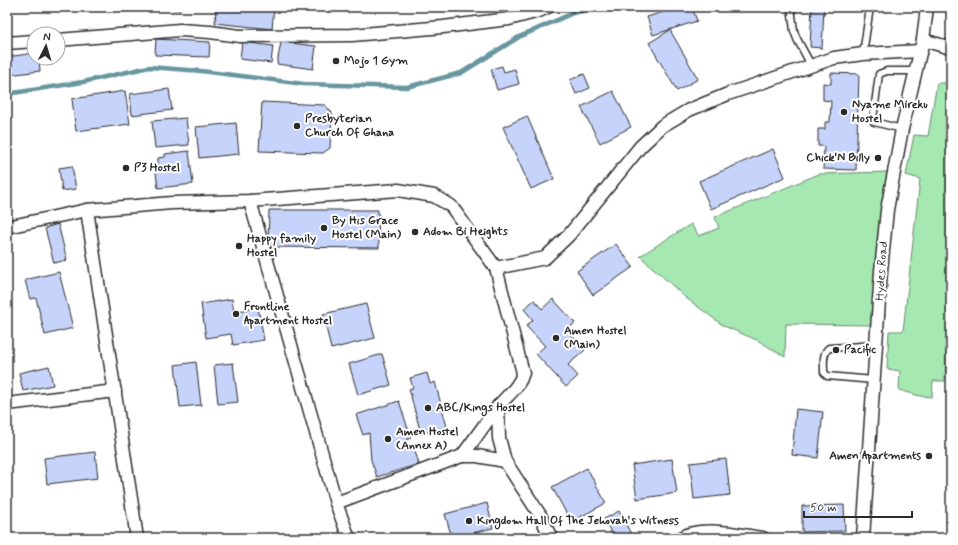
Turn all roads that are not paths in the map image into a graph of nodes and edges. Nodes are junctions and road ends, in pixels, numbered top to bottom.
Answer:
1 (548, 7) edge
2 (791, 7) edge
3 (870, 7) edge
4 (927, 7) edge
5 (66, 39) edge
6 (26, 42) edge
7 (7, 44) edge
8 (922, 45) junction
9 (951, 48) edge
10 (863, 54) junction
11 (811, 65) junction
12 (916, 71) junction
13 (902, 129) junction
14 (250, 201) junction
15 (87, 210) junction
16 (7, 227) edge
17 (496, 268) junction
18 (877, 345) junction
19 (874, 380) junction
20 (114, 391) junction
21 (7, 404) edge
22 (498, 406) junction
23 (462, 456) junction
24 (505, 461) junction
25 (336, 503) junction
26 (137, 538) edge
27 (350, 538) edge
28 (551, 538) edge
29 (680, 538) edge
30 (763, 538) edge
31 (863, 538) edge

1 - 5 street
2 - 11 lane
3 - 10 lane
4 - 8 street, Hydes Road
6 - 7 street
8 - 9 street
8 - 10 street
8 - 12 street, Hydes Road
10 - 11 street
11 - 17 street
12 - 13 street, Hydes Road
12 - 13 lane
13 - 18 street, Hydes Road
14 - 15 street
14 - 17 street
14 - 25 street
15 - 16 street
15 - 20 street
17 - 22 street
18 - 19 street, Hydes Road
18 - 19 lane
19 - 31 street, Hydes Road
20 - 21 street
20 - 26 street
22 - 23 street
22 - 24 street
23 - 24 street
23 - 25 street
24 - 28 street
25 - 27 street
29 - 30 street

